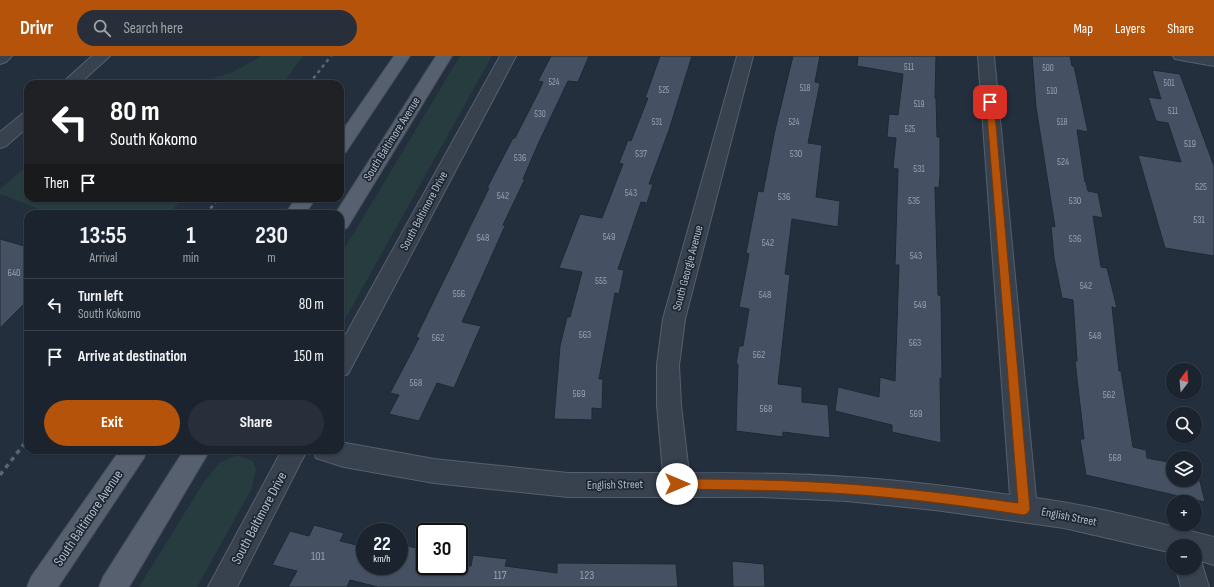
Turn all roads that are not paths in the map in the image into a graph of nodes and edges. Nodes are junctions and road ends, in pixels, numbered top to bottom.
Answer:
1 (4, 56) edge
2 (102, 56) edge
3 (402, 56) edge
4 (444, 56) edge
5 (508, 56) edge
6 (745, 56) edge
7 (986, 56) edge
8 (1181, 56) edge
9 (0, 59) edge
10 (1214, 61) edge
11 (74, 80) edge
12 (24, 121) edge
13 (0, 142) edge
14 (344, 142) edge
15 (344, 217) edge
16 (344, 360) edge
17 (132, 454) edge
18 (196, 454) edge
19 (293, 454) edge
20 (340, 454) edge
21 (677, 484) junction
22 (1024, 509) junction
23 (1166, 542) edge
24 (1214, 550) edge
25 (1202, 551) edge
26 (1192, 575) edge
27 (41, 587) edge
28 (113, 587) edge
29 (222, 587) edge
30 (1195, 587) edge

1 - 9 street
2 - 11 street
3 - 14 main road
4 - 15 main road, South Baltimore Avenue
5 - 16 street, South Baltimore Drive
6 - 21 street, South Georgie Avenue
7 - 22 street
8 - 10 street
12 - 13 street
17 - 27 main road, South Baltimore Avenue
18 - 28 main road
19 - 29 street, South Baltimore Drive
20 - 21 street, English Street
21 - 22 street, English Street
22 - 23 street, English Street
24 - 25 street, English Street
26 - 30 street

